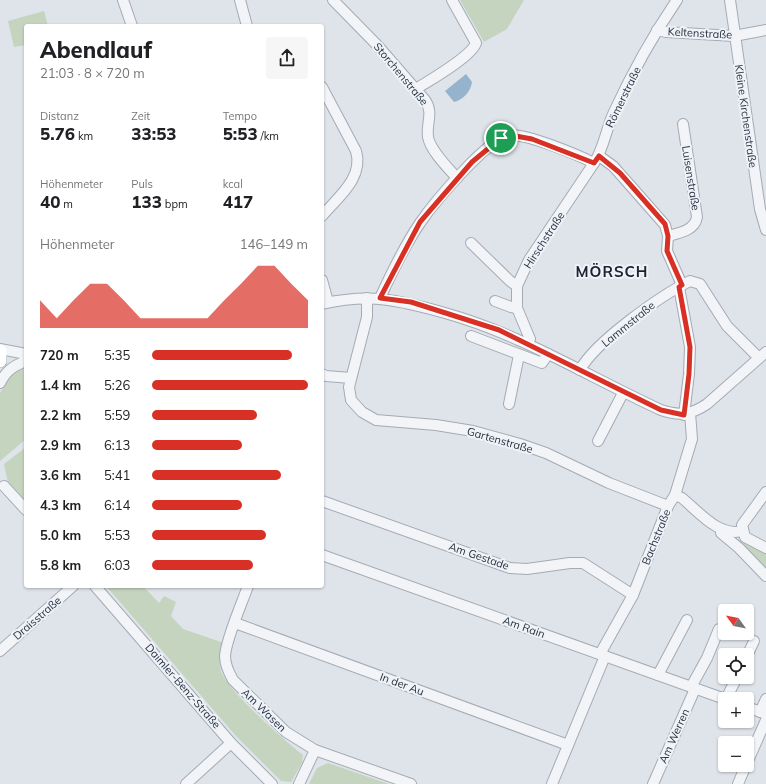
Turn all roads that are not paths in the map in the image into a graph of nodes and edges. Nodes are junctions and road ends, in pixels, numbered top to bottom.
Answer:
1 (123, 0) edge
2 (240, 0) edge
3 (333, 0) edge
4 (452, 0) edge
5 (677, 0) edge
6 (730, 0) edge
7 (131, 24) edge
8 (246, 24) edge
9 (657, 30) junction
10 (766, 30) edge
11 (734, 36) junction
12 (416, 89) junction
13 (324, 91) edge
14 (682, 124) dead end
15 (596, 160) junction
16 (457, 178) junction
17 (324, 214) edge
18 (766, 230) edge
19 (668, 236) junction
20 (470, 243) dead end
21 (517, 286) junction
22 (680, 286) junction
23 (367, 298) junction
24 (380, 298) junction
25 (495, 300) dead end
26 (325, 303) edge
27 (517, 308) junction
28 (471, 336) dead end
29 (527, 343) junction
30 (0, 350) edge
31 (24, 354) edge
32 (548, 354) junction
33 (519, 355) junction
34 (762, 355) edge
35 (0, 361) edge
36 (24, 362) edge
37 (580, 370) junction
38 (324, 375) edge
39 (351, 378) junction
40 (0, 384) edge
41 (623, 393) junction
42 (509, 404) dead end
43 (687, 414) junction
44 (598, 441) dead end
45 (4, 486) dead end
46 (766, 492) edge
47 (675, 495) junction
48 (324, 502) edge
49 (668, 506) junction
50 (24, 508) edge
51 (721, 530) junction
52 (743, 531) junction
53 (766, 548) edge
54 (324, 556) edge
55 (766, 576) edge
56 (72, 588) edge
57 (97, 588) edge
58 (247, 588) edge
59 (633, 595) junction
60 (687, 620) dead end
61 (234, 623) junction
62 (718, 631) edge
63 (754, 641) dead end
64 (751, 648) edge
65 (0, 651) edge
66 (602, 655) junction
67 (658, 675) junction
68 (693, 688) junction
69 (718, 697) edge
70 (766, 699) edge
71 (754, 710) edge
72 (764, 715) edge
73 (231, 743) junction
74 (754, 744) edge
75 (568, 745) junction
76 (315, 750) junction
77 (743, 772) edge
78 (186, 784) edge
79 (272, 784) edge
80 (299, 784) edge
81 (411, 784) edge
82 (552, 784) edge
83 (654, 784) edge
84 (738, 784) edge

1 - 7 street
2 - 8 street
3 - 12 street, Storchenstraße
4 - 12 street
5 - 9 street, Römerstraße
6 - 11 street, Kleine Kirchenstraße
9 - 11 street, Keltenstraße
9 - 15 street, Römerstraße
10 - 11 street, Keltenstraße
11 - 18 street, Kleine Kirchenstraße
12 - 16 street, Storchenstraße
13 - 17 street
14 - 19 street, Luisenstraße
15 - 16 street
15 - 19 street
15 - 21 street, Hirschstraße
16 - 24 street
19 - 22 street, Bachstraße
20 - 21 street
21 - 27 street, Hirschstraße
22 - 34 street
22 - 37 street, Lammstraße
22 - 43 street, Bachstraße
23 - 24 street
23 - 26 street
23 - 39 street, Gartenstraße
24 - 29 street
25 - 27 street
27 - 29 street, Hirschstraße
28 - 33 street
29 - 32 street
30 - 31 street
30 - 35 main road
32 - 33 street
32 - 37 street
33 - 42 street
34 - 43 street
36 - 40 street
37 - 41 street
38 - 39 street
39 - 49 street, Gartenstraße
41 - 43 street
41 - 44 street
43 - 47 street, Bachstraße
45 - 50 street
46 - 52 street
47 - 49 street, Bachstraße
47 - 51 street
48 - 59 street, Am Gestade
49 - 59 street, Bachstraße
51 - 52 street
51 - 55 street
52 - 53 street
54 - 66 street, Am Rain
56 - 65 street, Draisstraße
57 - 73 street, Daimler-Benz-Straße
58 - 61 street, Am Wasen
59 - 66 street, Bachstraße
60 - 67 street
61 - 75 street, In der Au
61 - 76 street, Am Wasen
62 - 68 street, Am Werren
63 - 64 street
66 - 67 street, Am Rain
66 - 75 street, Bachstraße
67 - 68 street, Am Rain
68 - 69 street, Am Rain
68 - 83 street, Am Werren
70 - 72 street
71 - 72 street
72 - 74 street
73 - 78 street
73 - 79 street, Daimler-Benz-Straße
75 - 82 street, Bachstraße
76 - 80 street
76 - 81 street, Am Wasen
77 - 84 street

